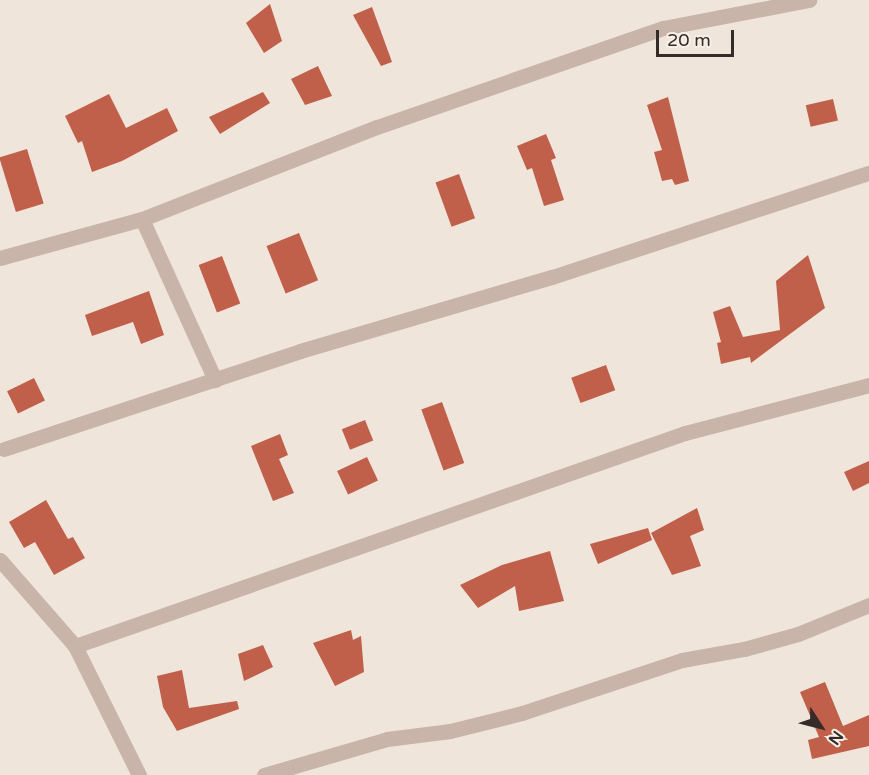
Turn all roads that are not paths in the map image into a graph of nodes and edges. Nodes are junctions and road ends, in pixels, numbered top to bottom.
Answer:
1 (809, 0) edge
2 (869, 173) edge
3 (141, 219) junction
4 (0, 258) edge
5 (215, 380) junction
6 (869, 385) edge
7 (1, 447) edge
8 (0, 560) edge
9 (869, 605) edge
10 (75, 646) junction
11 (139, 775) edge
12 (264, 775) edge

1 - 3 street
2 - 5 street
3 - 4 street
3 - 5 street
5 - 7 street
6 - 10 street
8 - 10 street
9 - 12 street
10 - 11 street

